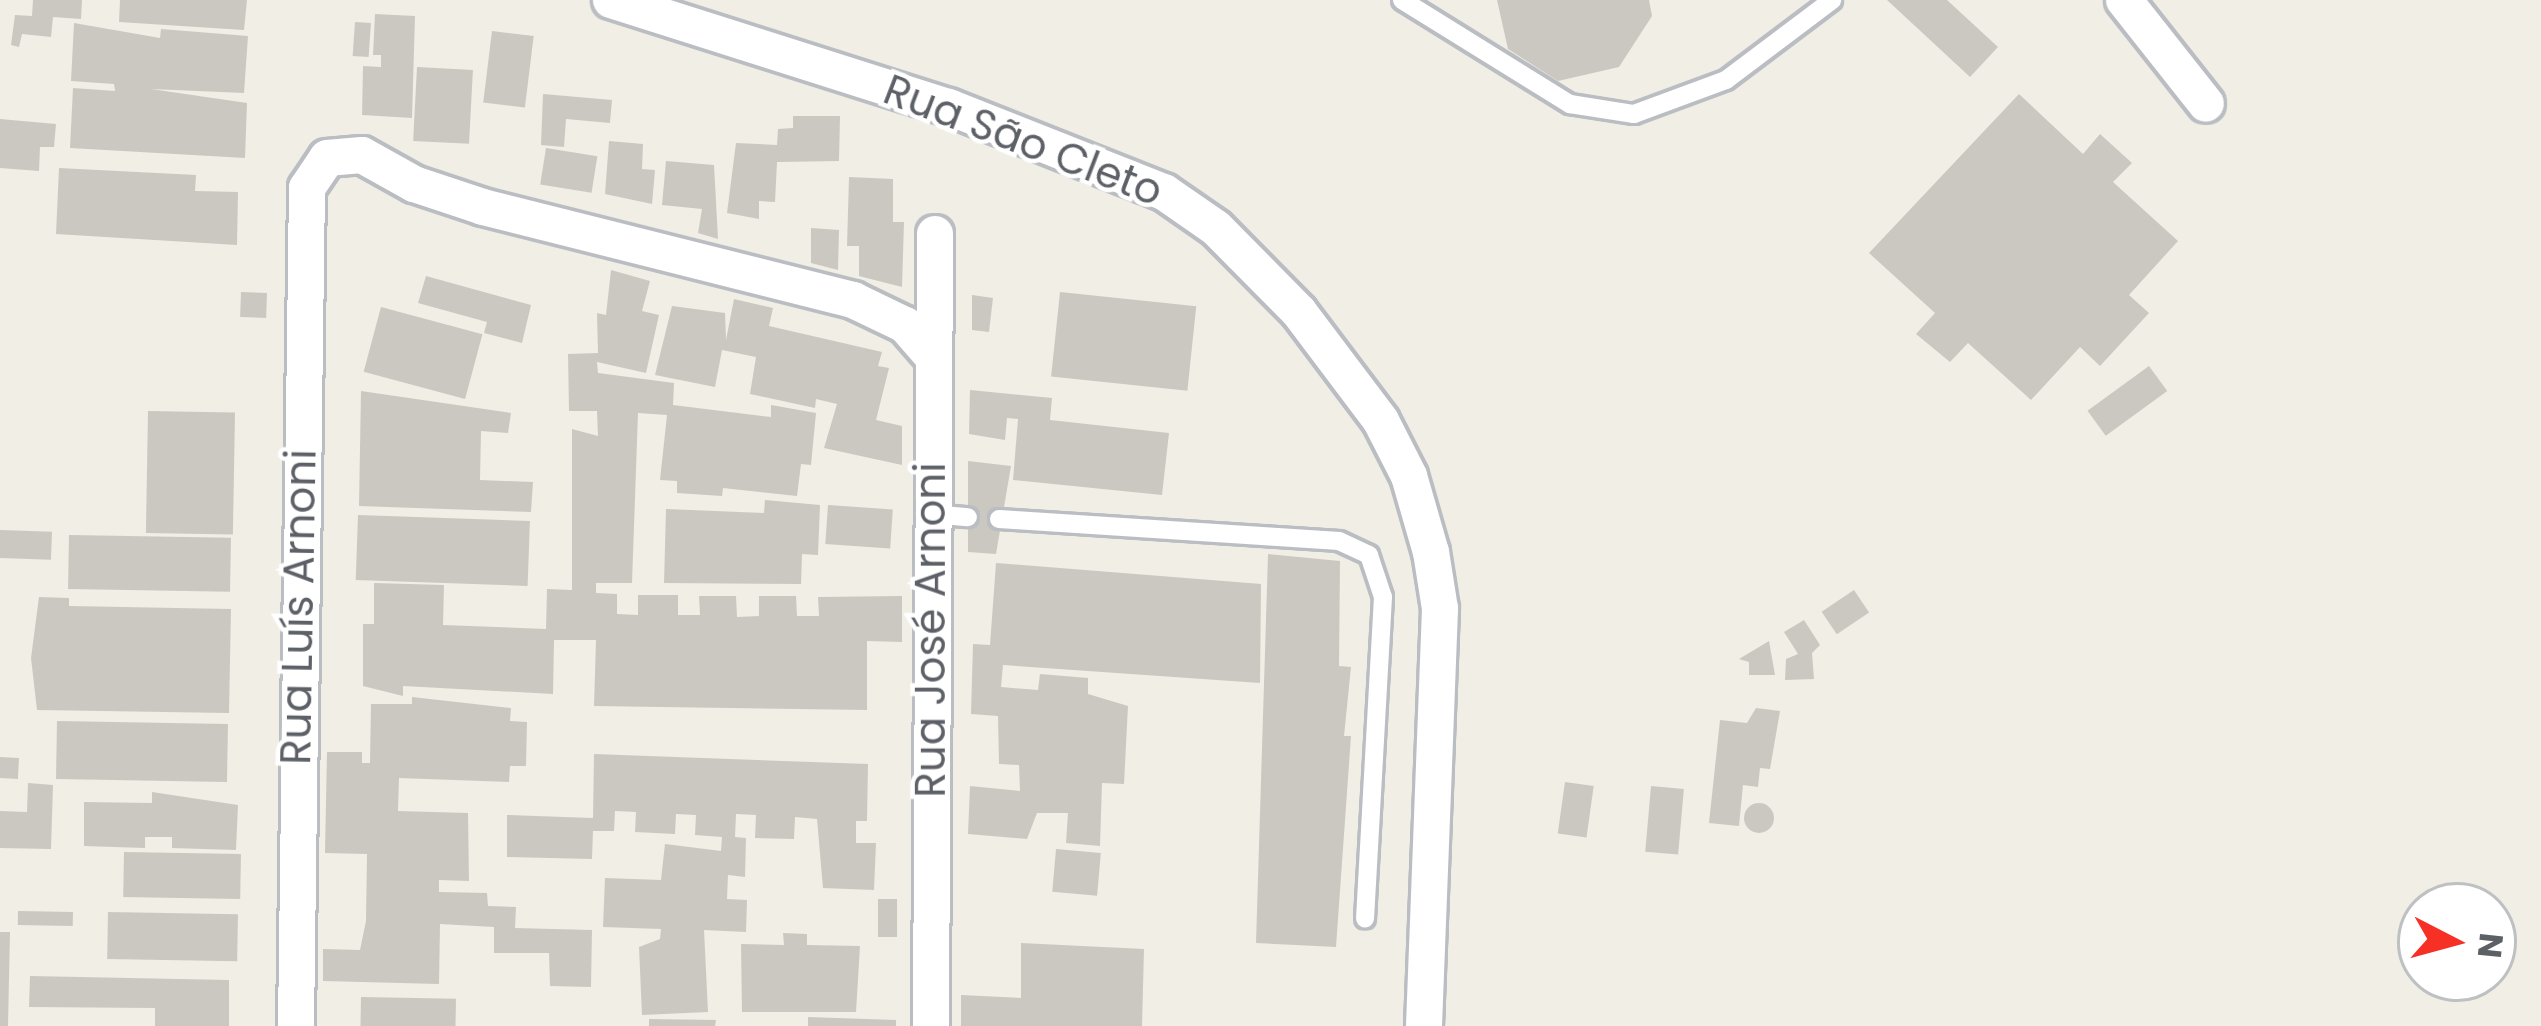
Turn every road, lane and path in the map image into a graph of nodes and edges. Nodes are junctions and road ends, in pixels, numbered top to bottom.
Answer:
1 (611, 0) edge
2 (1402, 0) edge
3 (1832, 0) edge
4 (2124, 0) edge
5 (2206, 104) dead end
6 (935, 235) dead end
7 (933, 356) junction
8 (931, 514) junction
9 (968, 517) dead end
10 (999, 519) dead end
11 (1365, 918) dead end
12 (296, 1026) edge
13 (931, 1026) edge
14 (1424, 1026) edge

1 - 14 street, Rua São Cleto
2 - 3 lane
4 - 5 street
6 - 7 street, Rua José Arnoni
7 - 8 street, Rua José Arnoni
7 - 12 street, Rua Luís Arnoni
8 - 9 lane
8 - 13 street, Rua José Arnoni
10 - 11 lane

